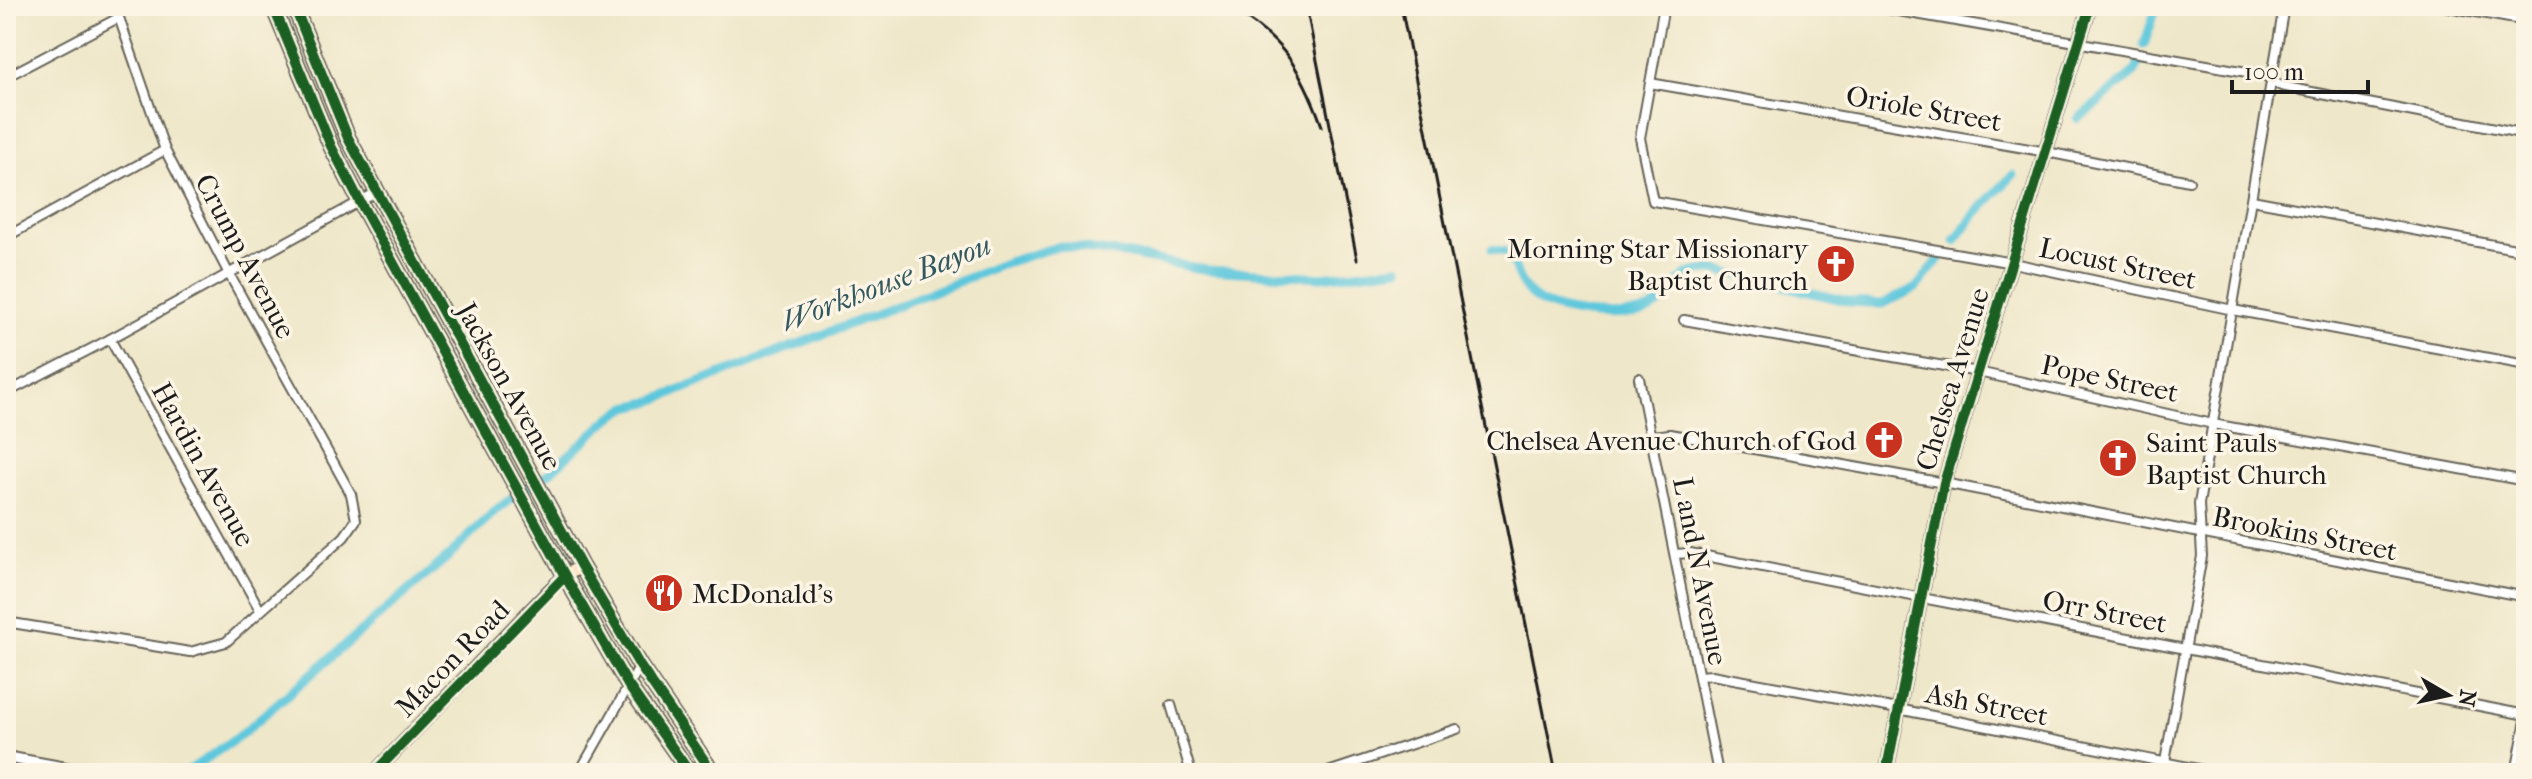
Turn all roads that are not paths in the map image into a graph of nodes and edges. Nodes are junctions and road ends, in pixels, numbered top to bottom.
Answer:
1 (115, 6) edge
2 (273, 6) edge
3 (294, 6) edge
4 (1664, 6) edge
5 (1870, 6) edge
6 (2090, 6) edge
7 (2284, 6) edge
8 (2443, 6) edge
9 (118, 18) junction
10 (2526, 21) edge
11 (2080, 43) junction
12 (6, 77) edge
13 (2272, 81) junction
14 (1650, 83) junction
15 (2526, 134) edge
16 (165, 150) junction
17 (2047, 152) junction
18 (2189, 181) dead end
19 (377, 192) junction
20 (2252, 200) junction
21 (360, 202) junction
22 (6, 237) edge
23 (2526, 251) edge
24 (2013, 263) junction
25 (229, 274) junction
26 (2233, 310) junction
27 (1684, 320) dead end
28 (110, 339) junction
29 (2526, 365) edge
30 (1978, 372) junction
31 (1639, 378) dead end
32 (6, 393) edge
33 (2213, 424) junction
34 (1652, 436) junction
35 (2526, 481) edge
36 (1944, 483) junction
37 (2202, 536) junction
38 (1675, 554) junction
39 (581, 566) junction
40 (565, 576) junction
41 (1919, 596) junction
42 (2526, 597) edge
43 (260, 610) junction
44 (6, 622) edge
45 (2185, 649) junction
46 (640, 666) junction
47 (1699, 676) junction
48 (628, 685) junction
49 (1171, 705) dead end
50 (1898, 709) junction
51 (2526, 717) edge
52 (1457, 729) dead end
53 (6, 757) edge
54 (2165, 762) junction
55 (93, 773) edge
56 (374, 773) edge
57 (579, 773) edge
58 (690, 773) edge
59 (713, 773) edge
60 (1191, 773) edge
61 (1325, 773) edge
62 (1718, 773) edge
63 (1886, 773) edge
64 (2163, 773) edge
65 (2218, 773) edge
66 (2516, 773) edge

1 - 9 street, Crump Avenue
2 - 21 main road, Jackson Avenue
3 - 19 main road, Jackson Avenue
4 - 14 street
5 - 11 street
6 - 11 main road, Chelsea Avenue
7 - 13 street
8 - 10 street
9 - 12 street
9 - 16 street, Crump Avenue
11 - 13 street
11 - 17 main road, Chelsea Avenue
13 - 15 street
13 - 20 street
14 - 17 street, Oriole Street
14 - 24 street, Locust Street
16 - 22 street
16 - 25 street, Crump Avenue
17 - 18 street, Oriole Street
17 - 24 main road, Chelsea Avenue
19 - 21 street
19 - 39 main road, Jackson Avenue
20 - 23 street
20 - 26 street
21 - 25 street
21 - 40 main road, Jackson Avenue
24 - 26 street, Locust Street
24 - 30 main road, Chelsea Avenue
25 - 28 street
25 - 43 street, Crump Avenue
26 - 29 street, Locust Street
26 - 33 street
27 - 30 street, Pope Street
28 - 32 street
28 - 43 street, Hardin Avenue
30 - 33 street, Pope Street
30 - 36 main road, Chelsea Avenue
31 - 34 street, L and N Avenue
33 - 35 street, Pope Street
33 - 37 street
34 - 36 street, Brookins Street
34 - 38 street, L and N Avenue
36 - 37 street, Brookins Street
36 - 41 main road, Chelsea Avenue
37 - 42 street, Brookins Street
37 - 45 street
38 - 41 street, Orr Street
38 - 47 street, L and N Avenue
39 - 40 main road, Macon Road
39 - 46 main road, Jackson Avenue
40 - 48 main road, Jackson Avenue
40 - 56 main road, Macon Road
41 - 45 street, Orr Street
41 - 50 main road, Chelsea Avenue
43 - 44 street
45 - 51 street, Orr Street
45 - 54 street
46 - 48 street
46 - 59 main road, Jackson Avenue
47 - 50 street, Ash Street
47 - 62 street, L and N Avenue
48 - 57 street
48 - 58 main road, Jackson Avenue
49 - 60 street
50 - 54 street, Ash Street
50 - 63 main road, Chelsea Avenue
51 - 66 street
52 - 61 street
53 - 55 street
54 - 64 street
54 - 65 street, Ash Street

